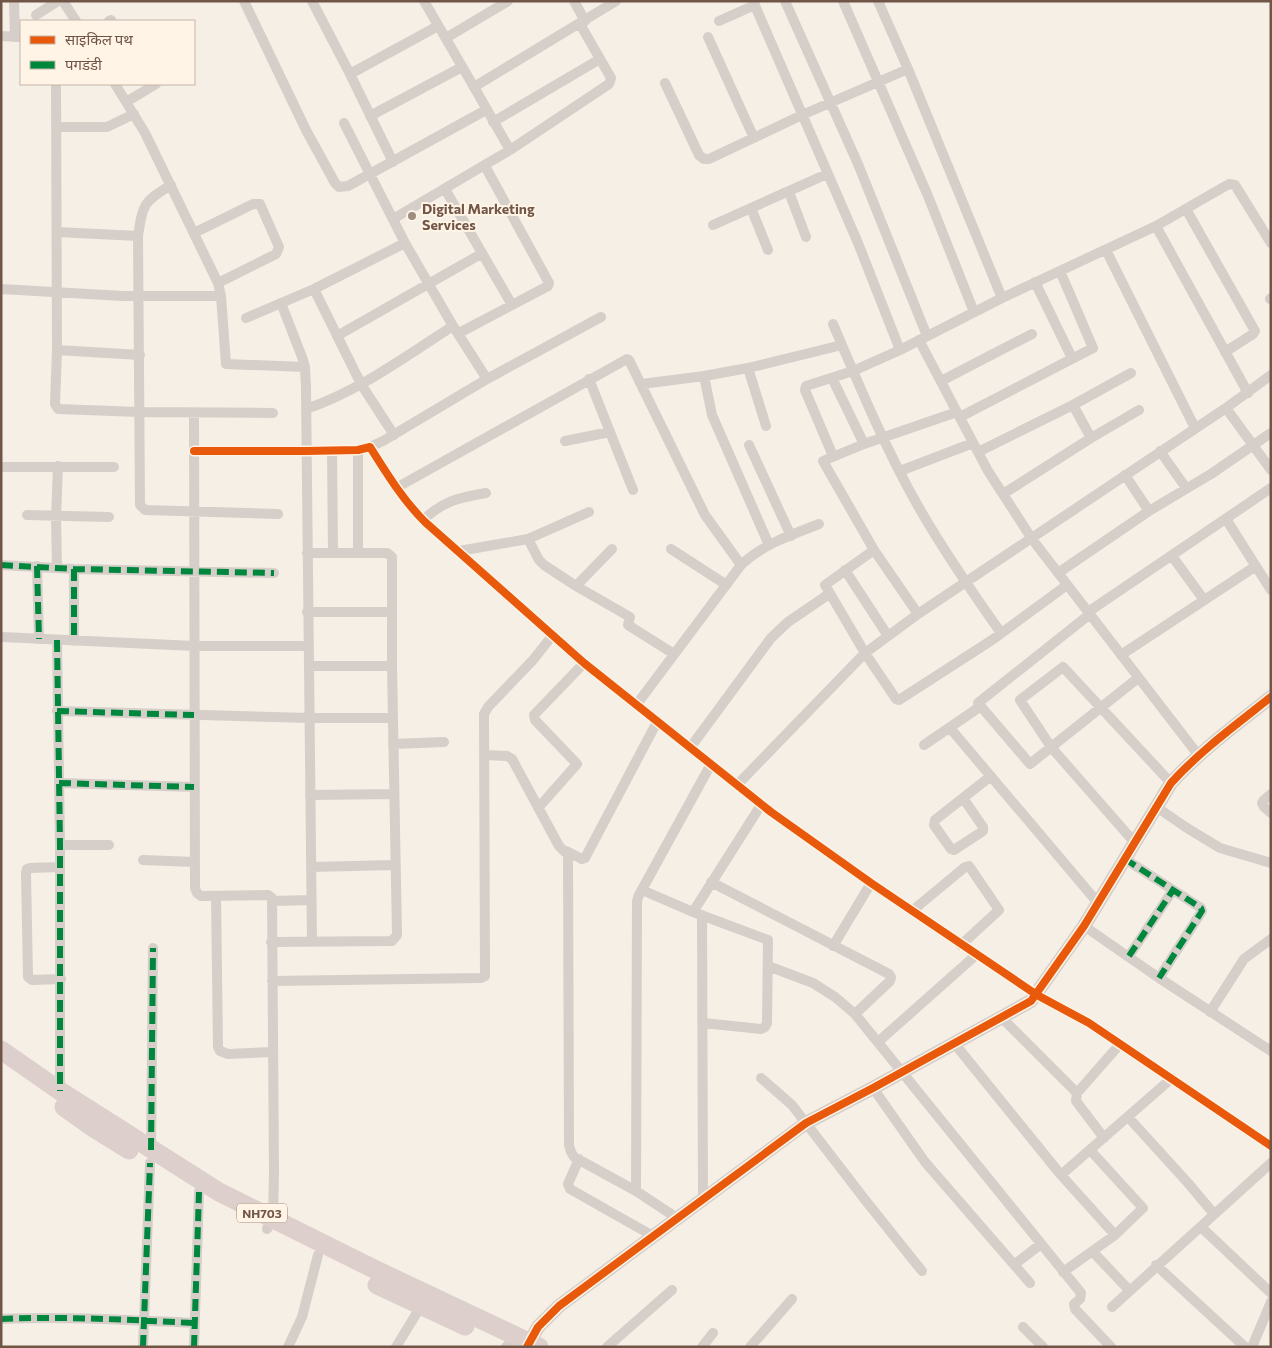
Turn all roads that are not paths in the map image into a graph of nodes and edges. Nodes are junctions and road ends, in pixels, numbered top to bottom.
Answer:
1 (14, 1) edge
2 (58, 1) edge
3 (63, 1) edge
4 (244, 1) edge
5 (312, 1) edge
6 (424, 1) edge
7 (508, 1) edge
8 (574, 1) edge
9 (616, 1) edge
10 (785, 1) edge
11 (843, 1) edge
12 (878, 1) edge
13 (754, 3) edge
14 (36, 15) dead end
15 (75, 20) edge
16 (719, 21) dead end
17 (582, 22) junction
18 (438, 26) junction
19 (1, 36) edge
20 (18, 37) edge
21 (708, 37) dead end
22 (446, 38) junction
23 (600, 59) junction
24 (462, 67) junction
25 (908, 69) junction
26 (350, 74) junction
27 (878, 82) junction
28 (665, 83) dead end
29 (56, 85) edge
30 (117, 85) edge
31 (154, 85) edge
32 (474, 87) junction
33 (126, 102) junction
34 (830, 103) junction
35 (486, 110) junction
36 (134, 114) junction
37 (802, 115) junction
38 (370, 116) junction
39 (493, 122) junction
40 (344, 123) dead end
41 (56, 127) junction
42 (754, 138) junction
43 (510, 150) junction
44 (393, 162) junction
45 (485, 166) junction
46 (370, 173) junction
47 (827, 174) junction
48 (172, 185) junction
49 (445, 190) junction
50 (789, 192) junction
51 (751, 208) junction
52 (1186, 209) junction
53 (393, 219) junction
54 (713, 225) dead end
55 (1156, 226) junction
56 (57, 232) junction
57 (194, 233) junction
58 (138, 236) junction
59 (806, 237) dead end
60 (405, 242) junction
61 (1271, 242) edge
62 (768, 250) dead end
63 (1106, 250) junction
64 (481, 254) junction
65 (1060, 271) junction
66 (1035, 282) junction
67 (218, 283) junction
68 (429, 284) junction
69 (1, 289) edge
70 (314, 289) junction
71 (57, 292) junction
72 (140, 296) junction
73 (221, 296) junction
74 (1002, 298) junction
75 (281, 303) junction
76 (512, 306) junction
77 (974, 312) junction
78 (601, 317) dead end
79 (246, 318) dead end
80 (833, 324) dead end
81 (456, 330) junction
82 (1032, 334) dead end
83 (337, 336) junction
84 (923, 338) junction
85 (842, 345) junction
86 (57, 350) junction
87 (900, 350) junction
88 (1224, 352) junction
89 (140, 355) junction
90 (1072, 358) junction
91 (305, 367) junction
92 (748, 368) junction
93 (853, 371) junction
94 (1131, 374) dead end
95 (704, 376) junction
96 (1271, 376) edge
97 (832, 378) junction
98 (486, 379) junction
99 (589, 379) junction
100 (941, 381) junction
101 (361, 384) junction
102 (642, 384) junction
103 (1248, 393) junction
104 (1073, 405) junction
105 (1226, 408) junction
106 (306, 409) junction
107 (1139, 410) dead end
108 (139, 412) junction
109 (194, 413) junction
110 (273, 413) dead end
111 (959, 415) junction
112 (766, 426) dead end
113 (1195, 428) junction
114 (610, 432) junction
115 (1271, 433) edge
116 (394, 435) junction
117 (884, 437) junction
118 (1091, 438) junction
119 (565, 441) dead end
120 (864, 444) junction
121 (749, 445) dead end
122 (1253, 446) junction
123 (370, 447) junction
124 (975, 447) junction
125 (332, 450) junction
126 (358, 450) junction
127 (194, 451) junction
128 (306, 451) junction
129 (1160, 451) junction
130 (833, 456) junction
131 (58, 466) junction
132 (1, 467) edge
133 (114, 467) dead end
134 (1271, 470) edge
135 (900, 471) junction
136 (1125, 475) junction
137 (396, 488) junction
138 (1186, 488) junction
139 (1271, 488) edge
140 (633, 490) dead end
141 (486, 493) dead end
142 (1003, 494) junction
143 (194, 511) junction
144 (1149, 511) junction
145 (588, 512) dead end
146 (278, 514) dead end
147 (27, 515) dead end
148 (56, 516) junction
149 (109, 517) dead end
150 (1226, 519) junction
151 (422, 520) junction
152 (819, 524) dead end
153 (790, 536) junction
154 (528, 539) junction
155 (1032, 539) junction
156 (769, 545) junction
157 (612, 549) dead end
158 (671, 549) dead end
159 (874, 550) junction
160 (333, 552) junction
161 (358, 552) junction
162 (458, 552) junction
163 (307, 553) junction
164 (1172, 556) junction
165 (1, 565) edge
166 (741, 565) junction
167 (37, 566) junction
168 (1256, 566) junction
169 (57, 568) junction
170 (74, 569) junction
171 (844, 570) junction
172 (194, 571) junction
173 (274, 573) dead end
174 (1058, 573) junction
175 (966, 583) junction
176 (725, 584) junction
177 (1067, 585) junction
178 (576, 586) junction
179 (1271, 590) edge
180 (829, 594) junction
181 (1204, 600) junction
182 (307, 612) junction
183 (392, 612) junction
184 (1089, 613) junction
185 (918, 614) junction
186 (1001, 633) junction
187 (552, 636) junction
188 (888, 636) junction
189 (2, 637) edge
190 (38, 639) junction
191 (57, 640) junction
192 (74, 640) junction
193 (194, 646) junction
194 (309, 646) junction
195 (865, 653) junction
196 (674, 654) junction
197 (1121, 655) junction
198 (584, 663) junction
199 (309, 666) junction
200 (392, 666) junction
201 (1138, 678) junction
202 (1271, 696) edge
203 (637, 704) junction
204 (981, 706) junction
205 (1100, 708) junction
206 (57, 711) junction
207 (194, 715) junction
208 (309, 718) junction
209 (393, 718) junction
210 (657, 722) junction
211 (950, 728) junction
212 (444, 742) dead end
213 (394, 744) junction
214 (924, 745) dead end
215 (1051, 747) junction
216 (690, 748) junction
217 (484, 755) junction
218 (1199, 756) junction
219 (711, 764) junction
220 (991, 776) junction
221 (59, 782) junction
222 (1171, 783) junction
223 (738, 784) junction
224 (194, 787) junction
225 (394, 794) junction
226 (1271, 794) edge
227 (310, 795) junction
228 (963, 798) junction
229 (761, 805) junction
230 (1155, 806) junction
231 (539, 807) junction
232 (1271, 814) edge
233 (1135, 843) junction
234 (60, 845) junction
235 (109, 845) dead end
236 (566, 851) junction
237 (1125, 859) junction
238 (143, 860) dead end
239 (195, 862) junction
240 (1271, 863) edge
241 (395, 865) junction
242 (60, 867) junction
243 (311, 867) junction
244 (711, 882) junction
245 (871, 884) junction
246 (642, 890) junction
247 (1173, 890) junction
248 (216, 896) junction
249 (311, 900) junction
250 (272, 901) junction
251 (1098, 903) junction
252 (912, 911) junction
253 (698, 914) junction
254 (1084, 926) junction
255 (1271, 940) edge
256 (271, 942) junction
257 (312, 942) junction
258 (961, 944) junction
259 (833, 946) junction
260 (153, 948) dead end
261 (976, 954) junction
262 (1129, 956) junction
263 (768, 966) junction
264 (1159, 978) junction
265 (61, 980) junction
266 (272, 981) junction
267 (1036, 995) junction
268 (1210, 1012) junction
269 (855, 1014) junction
270 (1002, 1018) junction
271 (703, 1023) junction
272 (878, 1042) junction
273 (954, 1043) junction
274 (1120, 1044) junction
275 (1, 1050) edge
276 (1271, 1051) edge
277 (273, 1052) junction
278 (1, 1063) edge
279 (901, 1072) junction
280 (761, 1078) dead end
281 (1172, 1078) junction
282 (873, 1088) junction
283 (60, 1091) junction
284 (1077, 1093) junction
285 (1128, 1117) junction
286 (806, 1123) junction
287 (1104, 1138) junction
288 (1271, 1146) edge
289 (1090, 1150) junction
290 (151, 1156) junction
291 (579, 1159) junction
292 (1271, 1163) edge
293 (1061, 1175) junction
294 (636, 1191) junction
295 (200, 1192) junction
296 (703, 1200) junction
297 (1214, 1214) junction
298 (677, 1218) junction
299 (270, 1224) junction
300 (1201, 1227) junction
301 (1114, 1235) junction
302 (653, 1236) junction
303 (1041, 1244) junction
304 (1093, 1252) junction
305 (318, 1255) junction
306 (1015, 1264) junction
307 (1156, 1266) junction
308 (922, 1271) dead end
309 (1062, 1272) junction
310 (1030, 1283) dead end
311 (672, 1290) dead end
312 (1129, 1290) junction
313 (1271, 1293) edge
314 (792, 1299) dead end
315 (1271, 1302) edge
316 (421, 1306) junction
317 (1112, 1307) dead end
318 (1, 1319) edge
319 (144, 1320) junction
320 (194, 1323) junction
321 (1023, 1327) dead end
322 (713, 1333) dead end
323 (520, 1346) edge
324 (143, 1347) edge
325 (194, 1347) edge
326 (288, 1347) edge
327 (396, 1347) edge
328 (607, 1347) edge
329 (702, 1347) edge
330 (750, 1347) edge
331 (1044, 1347) edge
332 (1111, 1347) edge
333 (1245, 1347) edge
334 (1252, 1347) edge

1 - 20 street
2 - 14 street
3 - 15 street
4 - 46 street
5 - 26 street
6 - 18 street
7 - 22 street
8 - 17 street
9 - 17 street
10 - 34 street
11 - 27 street
12 - 25 street
13 - 16 street
13 - 37 street
17 - 23 street
17 - 32 street
18 - 22 street
18 - 26 street
19 - 20 street
21 - 42 street
22 - 24 street
23 - 39 street
23 - 43 street
24 - 32 street
24 - 38 street
25 - 27 street
25 - 74 street
26 - 38 street
27 - 34 street
27 - 77 street
28 - 42 street
29 - 41 street
30 - 33 street
31 - 33 street
32 - 35 street
33 - 36 street
34 - 37 street
34 - 84 street
35 - 39 street
35 - 44 street
36 - 41 street
36 - 48 street
37 - 42 street
37 - 47 street
38 - 44 street
39 - 43 street
40 - 46 street
41 - 56 street
43 - 45 street
44 - 46 street
45 - 49 street
45 - 76 street
46 - 53 street
47 - 50 street
47 - 87 street
48 - 57 street
48 - 58 street
49 - 53 street
49 - 64 street
50 - 51 street
50 - 59 street
51 - 54 street
51 - 62 street
52 - 55 street
52 - 61 street
52 - 88 street
53 - 60 street
55 - 63 street
55 - 88 street
56 - 58 street
56 - 71 street
57 - 67 street
57 - 67 street
58 - 72 street
60 - 68 street
60 - 70 street
63 - 65 street
63 - 113 street
64 - 68 street
64 - 76 street
65 - 66 street
65 - 90 street
66 - 74 street
66 - 90 street
67 - 73 street
68 - 81 street
68 - 83 street
69 - 71 street
70 - 75 street
70 - 83 street
71 - 72 street
71 - 86 street
72 - 73 street
72 - 89 street
73 - 91 street
74 - 77 street
75 - 79 street
75 - 91 street
76 - 81 street
77 - 84 street
78 - 98 street
80 - 85 street
81 - 98 street
81 - 101 street
82 - 100 street
83 - 101 street
84 - 87 street
84 - 100 street
85 - 92 street
85 - 93 street
86 - 89 street
86 - 108 street
87 - 93 street
88 - 103 street
89 - 108 street
90 - 111 street
91 - 106 street
92 - 95 street
92 - 112 street
93 - 97 street
93 - 117 street
94 - 104 street
95 - 102 street
95 - 156 street
96 - 103 street
97 - 120 street
97 - 130 street
98 - 116 street
99 - 102 street
99 - 114 street
99 - 137 street
100 - 111 street
101 - 106 street
101 - 116 street
102 - 166 street
103 - 105 street
104 - 118 street
104 - 124 street
105 - 113 street
105 - 122 street
106 - 128 street
107 - 118 street
108 - 109 street
108 - 143 street
109 - 110 street
109 - 127 street
111 - 117 street
111 - 124 street
113 - 129 street
114 - 119 street
114 - 140 street
115 - 122 street
116 - 123 street
117 - 120 street
117 - 135 street
118 - 142 street
120 - 130 street
121 - 153 street
122 - 134 street
122 - 138 street
123 - 126 street
123 - 137 street
124 - 135 street
124 - 142 street
125 - 126 street
125 - 128 street
125 - 160 street
126 - 161 street
127 - 128 street
127 - 143 street
128 - 163 street
129 - 136 street
129 - 138 street
130 - 159 street
131 - 132 street
131 - 133 street
131 - 148 street
135 - 175 street
136 - 144 street
136 - 155 street
137 - 151 street
138 - 144 street
139 - 150 street
141 - 151 street
142 - 155 street
143 - 146 street
143 - 172 street
144 - 174 street
145 - 154 street
147 - 148 street
148 - 149 street
148 - 169 street
150 - 164 street
150 - 168 street
151 - 162 street
152 - 153 street
153 - 156 street
154 - 162 street
154 - 178 street
155 - 174 street
155 - 175 street
156 - 166 street
157 - 178 street
158 - 176 street
159 - 171 street
159 - 185 street
160 - 161 street
160 - 163 street
161 - 183 street
162 - 187 street
163 - 182 street
164 - 181 street
164 - 184 street
165 - 167 street
166 - 176 street
167 - 169 street
167 - 190 street
168 - 179 street
168 - 181 street
169 - 170 street
170 - 172 street
170 - 192 street
171 - 180 street
171 - 188 street
172 - 173 street
172 - 193 street
174 - 177 street
175 - 185 street
175 - 186 street
176 - 196 street
177 - 184 street
177 - 186 street
178 - 196 street
180 - 195 street
180 - 216 street
181 - 197 street
182 - 183 street
182 - 194 street
183 - 200 street
184 - 197 street
184 - 204 street
185 - 188 street
186 - 195 street
187 - 198 street
187 - 217 street
188 - 195 street
189 - 190 street
190 - 191 street
191 - 192 street
191 - 206 street
192 - 193 street
193 - 194 street
193 - 207 street
194 - 199 street
195 - 223 street
196 - 203 street
197 - 201 street
198 - 203 street
198 - 231 street
199 - 200 street
199 - 208 street
200 - 209 street
201 - 205 street
201 - 218 street
202 - 218 street
203 - 210 street
204 - 211 street
204 - 215 street
205 - 215 street
205 - 215 street
205 - 222 street
206 - 207 street
206 - 221 street
207 - 208 street
207 - 224 street
208 - 209 street
208 - 227 street
209 - 213 street
210 - 216 street
210 - 236 street
211 - 214 street
211 - 220 street
212 - 213 street
213 - 225 street
215 - 233 street
216 - 219 street
217 - 231 street
217 - 266 street
218 - 222 street
219 - 223 street
219 - 246 street
220 - 228 street
220 - 251 street
221 - 224 street
221 - 234 street
222 - 230 street
223 - 229 street
224 - 239 street
225 - 227 street
225 - 241 street
226 - 232 street
227 - 243 street
228 - 228 street
229 - 244 street
229 - 245 street
230 - 233 street
230 - 240 street
231 - 236 street
233 - 237 street
234 - 235 street
234 - 242 street
236 - 291 street
237 - 247 street
237 - 251 street
238 - 239 street
239 - 248 street
241 - 243 street
241 - 257 street
242 - 265 street
242 - 265 street
243 - 249 street
244 - 253 street
244 - 259 street
245 - 252 street
245 - 259 street
246 - 253 street
246 - 294 street
247 - 262 street
247 - 264 street
248 - 250 street
248 - 277 street
249 - 250 street
249 - 257 street
250 - 256 street
251 - 254 street
252 - 258 street
252 - 258 street
253 - 263 street
253 - 271 street
254 - 262 street
254 - 267 street
255 - 268 street
256 - 257 street
256 - 266 street
258 - 261 street
259 - 269 street
260 - 290 street
261 - 267 street
261 - 272 street
262 - 264 street
263 - 269 street
263 - 271 street
264 - 268 street
265 - 283 street
266 - 277 street
267 - 270 street
267 - 274 street
268 - 276 street
269 - 272 street
270 - 273 street
270 - 284 street
271 - 296 street
272 - 279 street
273 - 279 street
273 - 293 street
274 - 281 street
274 - 284 street
275 - 283 highway, NH703
277 - 299 street
278 - 290 highway, NH703
279 - 282 street
279 - 303 street
280 - 286 street
281 - 285 street
281 - 288 street
282 - 286 street
282 - 306 street
283 - 290 highway, NH703
284 - 287 street
285 - 287 street
285 - 297 street
286 - 296 street
286 - 308 street
287 - 289 street
289 - 293 street
289 - 301 street
290 - 295 highway, NH703
290 - 299 highway, NH703
290 - 319 street
291 - 294 street
291 - 302 street
292 - 297 street
293 - 301 street
294 - 298 street
295 - 299 highway, NH703
295 - 320 street
296 - 298 street
297 - 300 street
298 - 302 street
299 - 305 highway, NH703
299 - 323 highway, NH703
300 - 307 street
300 - 313 street
301 - 304 street
302 - 323 street
303 - 306 street
303 - 309 street
304 - 309 street
304 - 312 street
305 - 316 highway, NH703
305 - 326 street
306 - 310 street
307 - 312 street
307 - 333 street
309 - 332 street
311 - 328 street
312 - 317 street
314 - 330 street
315 - 334 street
316 - 323 highway, NH703
316 - 327 street
318 - 319 street
319 - 320 street
319 - 324 street
320 - 325 street
321 - 331 street
322 - 329 street

